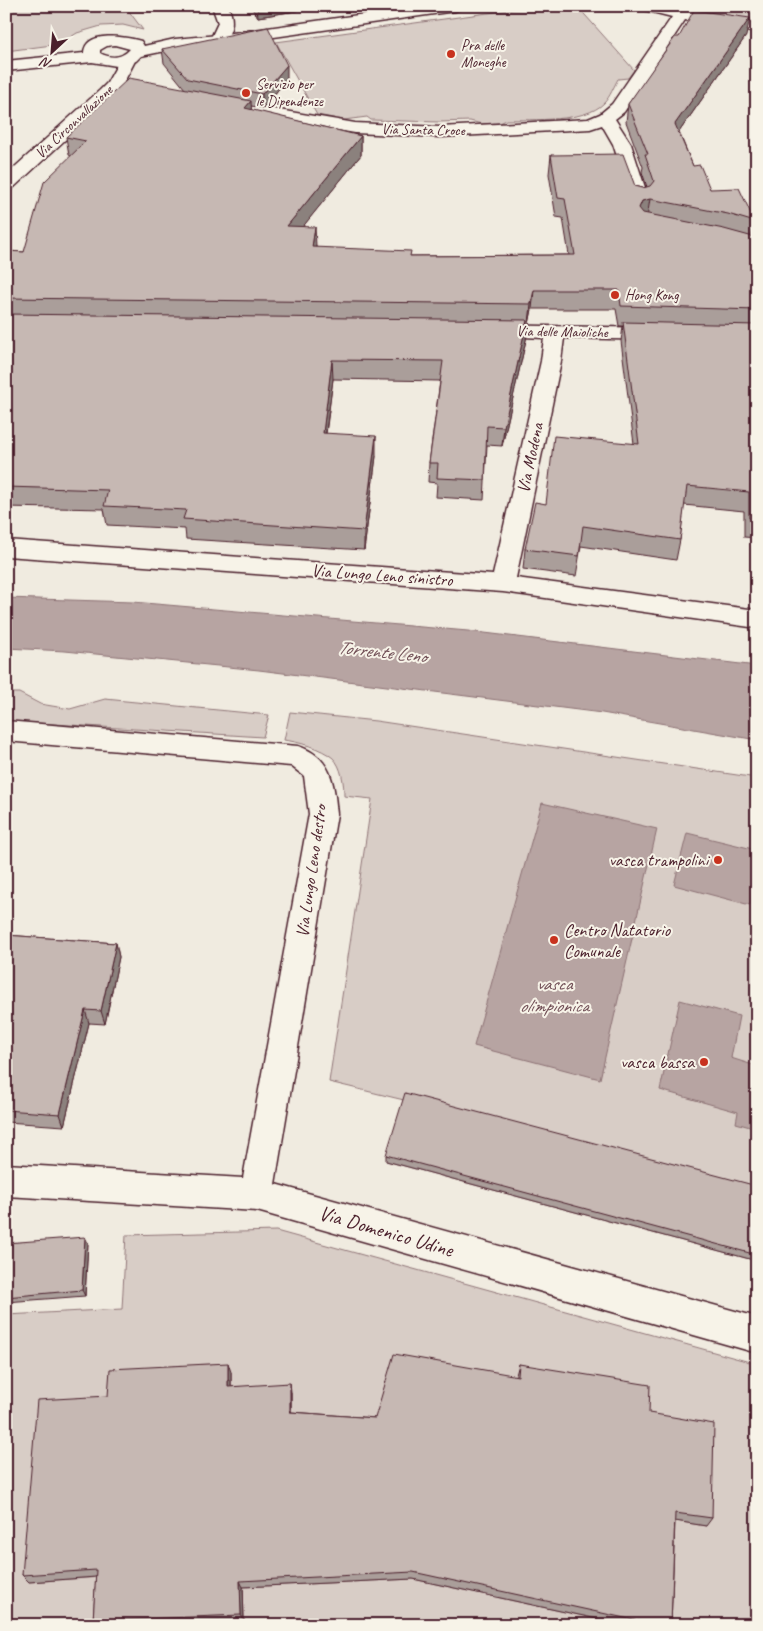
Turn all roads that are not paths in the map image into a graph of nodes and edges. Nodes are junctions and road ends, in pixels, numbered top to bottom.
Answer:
1 (220, 6) edge
2 (455, 6) edge
3 (645, 6) edge
4 (681, 15) junction
5 (757, 28) edge
6 (218, 40) junction
7 (132, 51) junction
8 (98, 55) junction
9 (6, 66) edge
10 (116, 81) junction
11 (172, 96) edge
12 (230, 107) edge
13 (606, 118) junction
14 (6, 185) edge
15 (640, 200) edge
16 (473, 331) edge
17 (555, 332) junction
18 (680, 335) edge
19 (6, 548) edge
20 (503, 584) junction
21 (757, 619) edge
22 (6, 731) edge
23 (6, 1180) edge
24 (257, 1195) junction
25 (757, 1335) edge

1 - 6 street
2 - 6 street
3 - 4 street
4 - 5 street
4 - 13 street
6 - 7 street
7 - 8 street
7 - 10 street, Via Circonvallazione
8 - 9 street
8 - 10 street, Via Circonvallazione
10 - 11 street
10 - 14 street, Via Circonvallazione
12 - 13 street, Via Santa Croce
13 - 15 street
16 - 17 street, Via delle Maioliche
17 - 18 street, Via delle Maioliche
17 - 20 street, Via Modena
19 - 20 street, Via Lungo Leno sinistro
20 - 21 street, Via Lungo Leno sinistro
22 - 24 street, Via Lungo Leno destro
23 - 24 street, Via Domenico Udine
24 - 25 street, Via Domenico Udine

